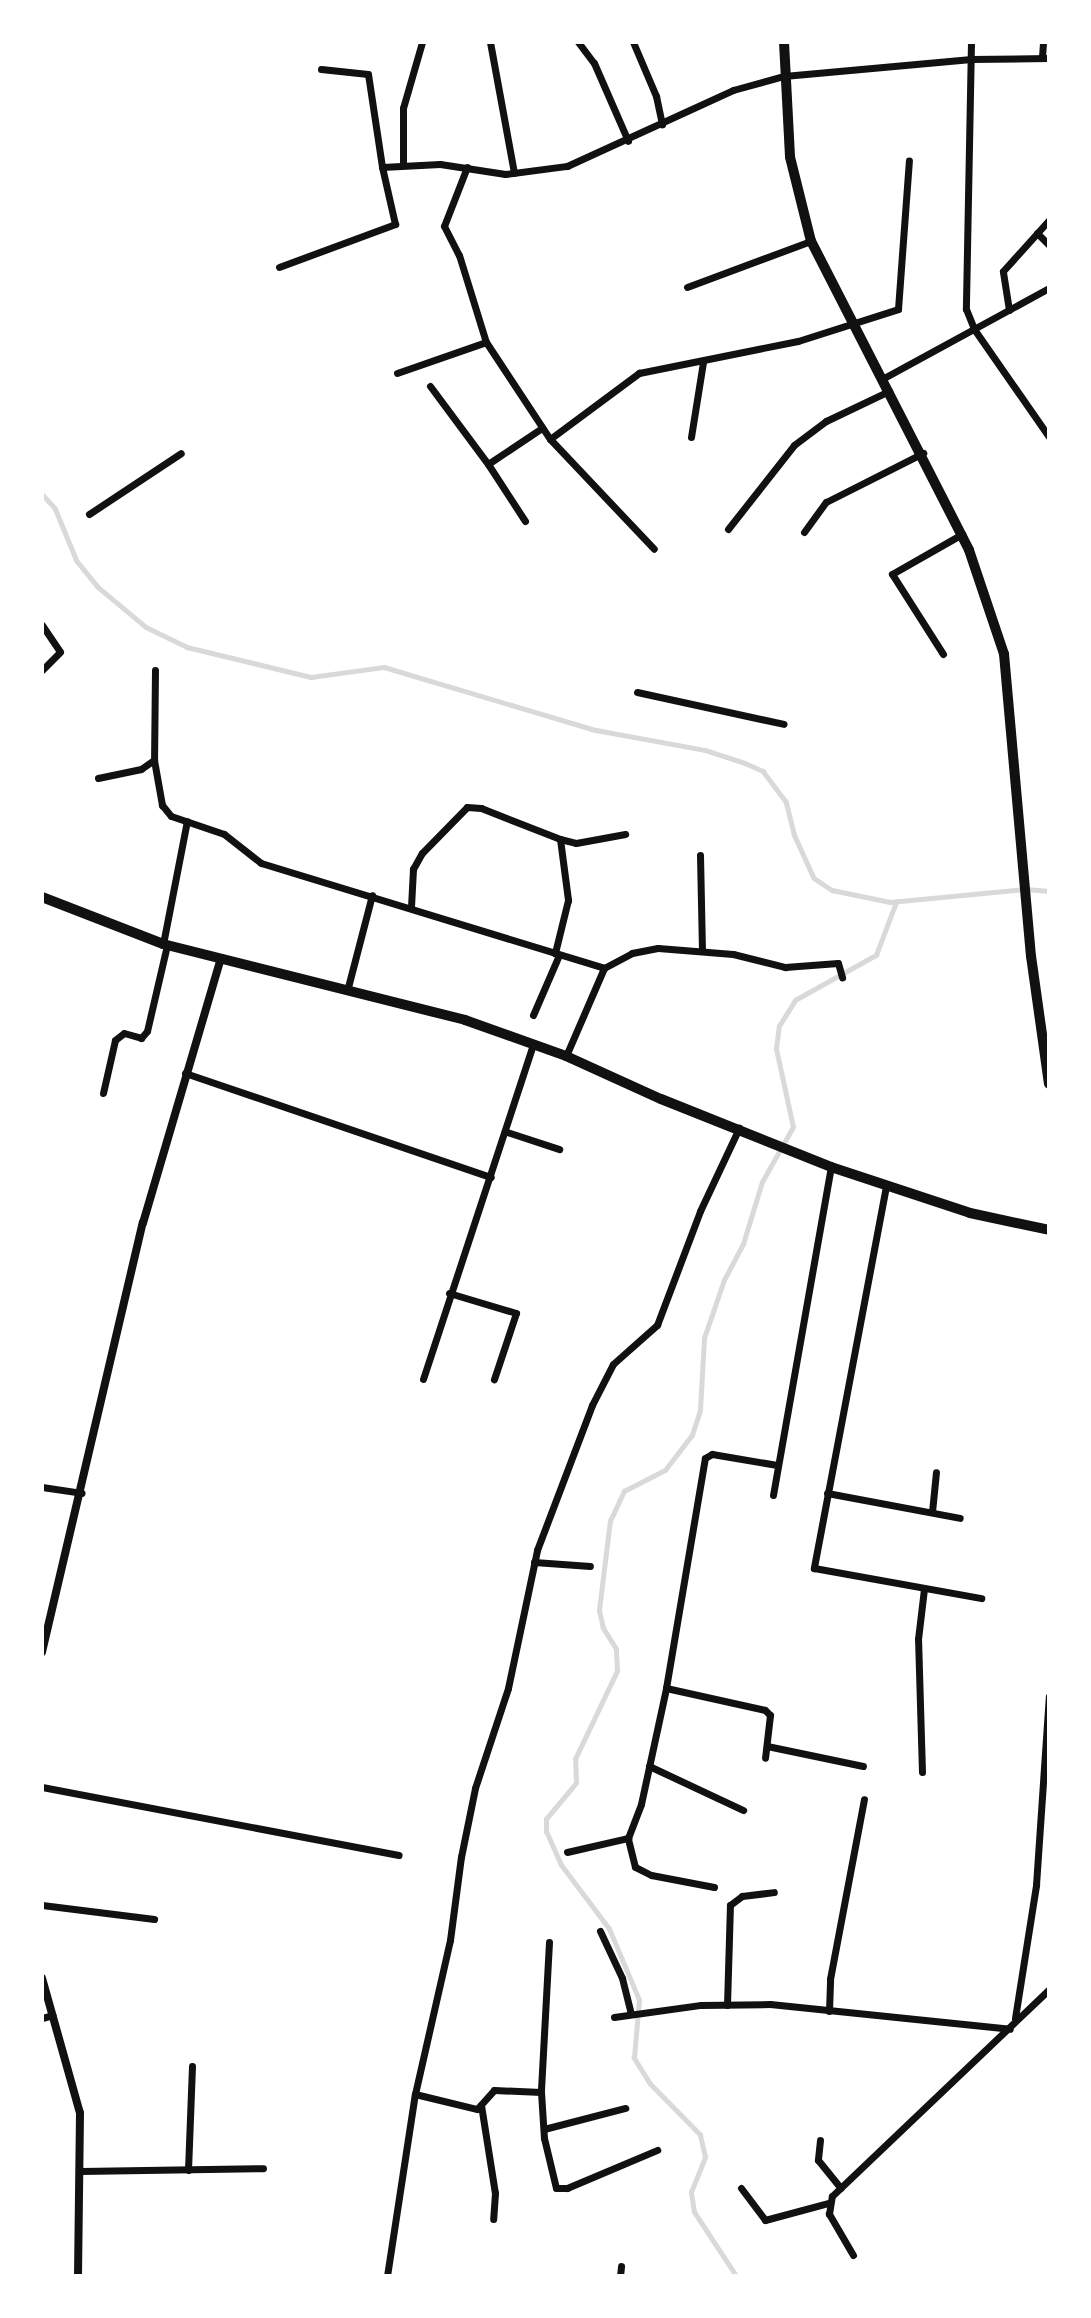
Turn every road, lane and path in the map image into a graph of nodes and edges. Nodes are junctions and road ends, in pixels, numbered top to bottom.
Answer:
1 (422, 42) edge
2 (490, 42) edge
3 (578, 42) edge
4 (633, 42) edge
5 (784, 42) edge
6 (971, 42) edge
7 (1043, 42) edge
8 (1046, 57) edge
9 (971, 59) junction
10 (321, 69) dead end
11 (783, 76) junction
12 (662, 124) junction
13 (628, 141) junction
14 (909, 160) dead end
15 (403, 165) junction
16 (382, 167) junction
17 (467, 167) junction
18 (514, 173) junction
19 (1049, 220) edge
20 (1037, 233) junction
21 (811, 241) junction
22 (1049, 245) edge
23 (279, 267) dead end
24 (687, 287) dead end
25 (1049, 288) edge
26 (1009, 310) junction
27 (850, 321) junction
28 (974, 330) junction
29 (486, 342) junction
30 (703, 362) junction
31 (397, 373) dead end
32 (882, 379) junction
33 (430, 386) dead end
34 (889, 391) junction
35 (542, 428) junction
36 (691, 437) dead end
37 (1049, 437) edge
38 (550, 439) junction
39 (181, 453) dead end
40 (923, 453) junction
41 (488, 464) junction
42 (89, 514) dead end
43 (525, 520) dead end
44 (729, 528) dead end
45 (804, 532) dead end
46 (962, 534) junction
47 (654, 550) dead end
48 (42, 625) edge
49 (943, 654) dead end
50 (42, 670) edge
51 (155, 670) dead end
52 (638, 692) dead end
53 (784, 724) dead end
54 (154, 761) junction
55 (98, 778) dead end
56 (187, 821) junction
57 (625, 834) dead end
58 (560, 839) junction
59 (700, 855) dead end
60 (372, 895) junction
61 (42, 897) edge
62 (411, 907) junction
63 (165, 944) junction
64 (702, 951) junction
65 (557, 954) junction
66 (221, 958) junction
67 (604, 968) junction
68 (842, 973) dead end
69 (347, 991) junction
70 (533, 1015) dead end
71 (533, 1044) junction
72 (566, 1056) junction
73 (184, 1073) junction
74 (1049, 1084) edge
75 (103, 1093) dead end
76 (739, 1128) junction
77 (507, 1132) junction
78 (559, 1149) dead end
79 (831, 1167) junction
80 (491, 1177) junction
81 (886, 1185) junction
82 (1049, 1230) edge
83 (449, 1293) junction
84 (423, 1379) dead end
85 (494, 1379) dead end
86 (777, 1465) junction
87 (936, 1472) dead end
88 (42, 1487) edge
89 (82, 1493) junction
90 (827, 1493) junction
91 (773, 1495) dead end
92 (932, 1512) junction
93 (960, 1518) dead end
94 (534, 1562) junction
95 (590, 1566) dead end
96 (923, 1589) junction
97 (981, 1598) dead end
98 (42, 1651) edge
99 (666, 1688) junction
100 (1049, 1696) edge
101 (767, 1746) junction
102 (765, 1758) dead end
103 (649, 1766) junction
104 (863, 1766) dead end
105 (922, 1772) dead end
106 (1046, 1783) edge
107 (42, 1787) edge
108 (864, 1799) dead end
109 (743, 1810) dead end
110 (628, 1838) junction
111 (568, 1852) dead end
112 (399, 1855) dead end
113 (714, 1887) dead end
114 (774, 1892) dead end
115 (42, 1905) edge
116 (154, 1919) dead end
117 (600, 1931) dead end
118 (549, 1942) dead end
119 (42, 1978) edge
120 (1049, 1989) edge
121 (727, 2005) junction
122 (829, 2011) junction
123 (631, 2014) junction
124 (53, 2015) junction
125 (614, 2017) dead end
126 (42, 2018) edge
127 (1015, 2018) junction
128 (1010, 2029) junction
129 (192, 2066) dead end
130 (541, 2092) junction
131 (415, 2094) junction
132 (481, 2105) junction
133 (625, 2108) dead end
134 (544, 2129) junction
135 (820, 2140) dead end
136 (657, 2150) dead end
137 (263, 2168) dead end
138 (188, 2169) junction
139 (81, 2171) junction
140 (741, 2188) dead end
141 (841, 2188) junction
142 (828, 2203) junction
143 (493, 2219) dead end
144 (853, 2255) dead end
145 (621, 2266) dead end
146 (78, 2276) edge
147 (387, 2276) edge
148 (620, 2276) edge

1 - 15 street
2 - 18 street
3 - 13 street
4 - 12 street
5 - 11 main road
6 - 9 street
7 - 8 street
8 - 9 street
9 - 11 street
9 - 28 street
10 - 16 street
11 - 12 street
11 - 21 main road
12 - 13 street
13 - 18 street
14 - 27 street
15 - 16 street
15 - 17 street
16 - 23 street
17 - 18 street
17 - 29 street
19 - 20 street
20 - 22 street
20 - 26 street
21 - 24 street
21 - 27 main road
25 - 26 street
26 - 28 street
27 - 30 street
27 - 32 main road
28 - 32 street
28 - 37 street
29 - 31 street
29 - 35 street
30 - 36 street
30 - 38 street
32 - 34 main road
33 - 41 street
34 - 40 main road
34 - 44 street
35 - 38 street
35 - 41 street
38 - 47 street
39 - 42 street
40 - 45 street
40 - 46 main road
41 - 43 street
46 - 49 street
46 - 74 main road
48 - 50 street
51 - 54 street
52 - 53 street
54 - 55 street
54 - 56 street
56 - 60 street
56 - 63 street
57 - 58 street
58 - 62 street
58 - 65 street
59 - 64 street
60 - 62 street
60 - 69 street
61 - 63 main road
62 - 65 street
63 - 66 main road
63 - 75 street
64 - 67 street
64 - 68 street
65 - 67 street
65 - 70 street
66 - 69 main road
66 - 73 street
67 - 72 street
69 - 71 main road
71 - 72 main road
71 - 77 street
72 - 76 main road
73 - 80 street
73 - 89 street
76 - 79 main road
76 - 94 street
77 - 78 street
77 - 80 street
79 - 81 main road
79 - 86 street
80 - 83 street
81 - 82 main road
81 - 90 street
83 - 84 street
83 - 85 street
86 - 91 street
86 - 99 street
87 - 92 street
88 - 89 street
89 - 98 street
90 - 92 street
90 - 96 street
92 - 93 street
94 - 95 street
94 - 131 street
96 - 97 street
96 - 105 street
99 - 101 street
99 - 103 street
100 - 106 street
101 - 102 street
101 - 104 street
103 - 109 street
103 - 110 street
106 - 127 street
107 - 112 street
108 - 122 street
110 - 111 street
110 - 113 street
114 - 121 street
115 - 116 street
117 - 123 street
118 - 130 street
119 - 124 street
120 - 127 street
121 - 122 street
121 - 123 street
122 - 128 street
123 - 125 street
124 - 126 street
124 - 139 street
127 - 128 street
128 - 141 street
129 - 138 street
130 - 132 street
130 - 134 street
131 - 132 street
131 - 147 street
132 - 143 street
133 - 134 street
134 - 136 street
135 - 141 street
137 - 138 street
138 - 139 street
139 - 146 street
140 - 142 street
141 - 142 street
142 - 144 street
145 - 148 street

